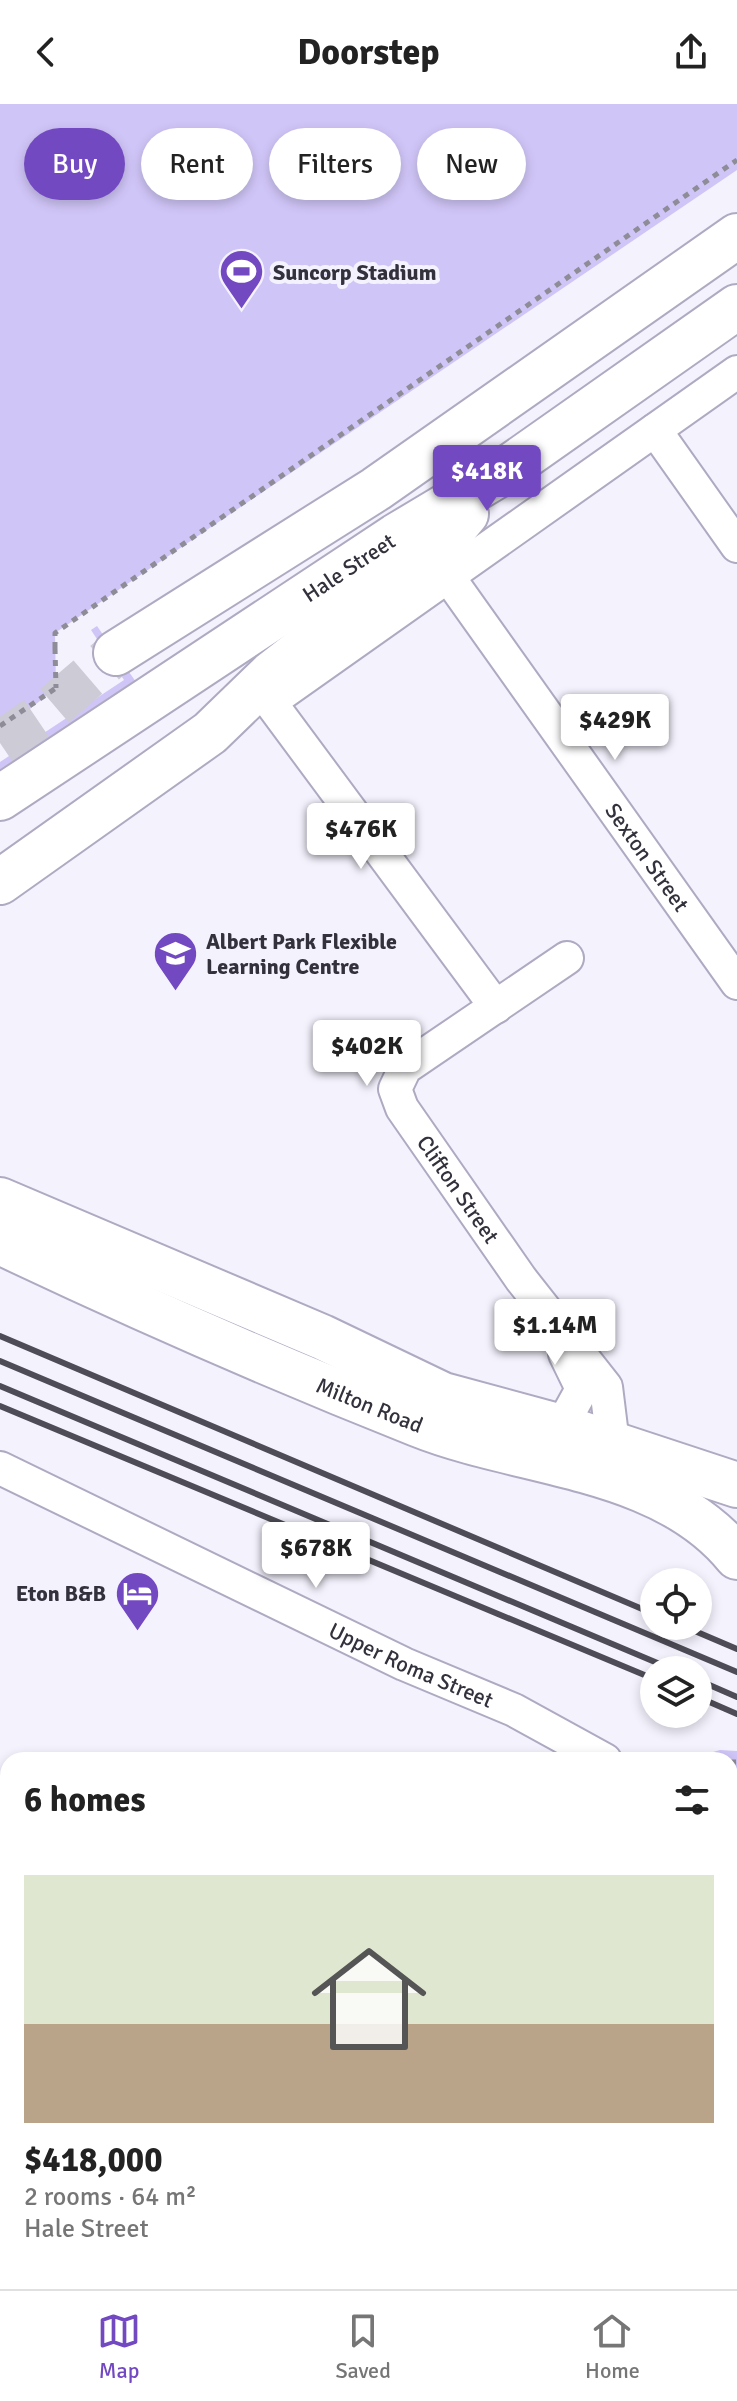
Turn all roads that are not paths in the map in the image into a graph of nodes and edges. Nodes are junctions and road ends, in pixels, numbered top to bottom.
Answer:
1 (737, 236) edge
2 (737, 307) edge
3 (737, 372) edge
4 (655, 430) junction
5 (498, 475) junction
6 (737, 546) edge
7 (447, 575) junction
8 (116, 653) tunnel mouth
9 (270, 702) junction
10 (210, 733) junction
11 (0, 798) edge
12 (0, 882) edge
13 (567, 958) dead end
14 (737, 983) edge
15 (496, 1007) junction
16 (0, 1200) edge
17 (0, 1242) edge
18 (521, 1279) junction
19 (561, 1427) junction
20 (613, 1444) junction
21 (0, 1468) edge
22 (737, 1485) edge
23 (737, 1557) edge
24 (590, 1752) edge

1 - 8 main road
2 - 5 main road, Hale Street
3 - 4 street
4 - 6 street
4 - 7 street
5 - 10 main road
5 - 11 main road, Hale Street
7 - 9 street
7 - 14 street, Sexton Street
9 - 10 main road
9 - 15 street
10 - 12 main road
13 - 15 street, Clifton Street
15 - 18 street, Clifton Street
16 - 19 main road, Milton Road
17 - 23 main road, Milton Road
18 - 19 street, Clifton Street
18 - 20 street, Clifton Street
19 - 20 main road, Milton Road
20 - 22 main road, Milton Road
21 - 24 street, Upper Roma Street

